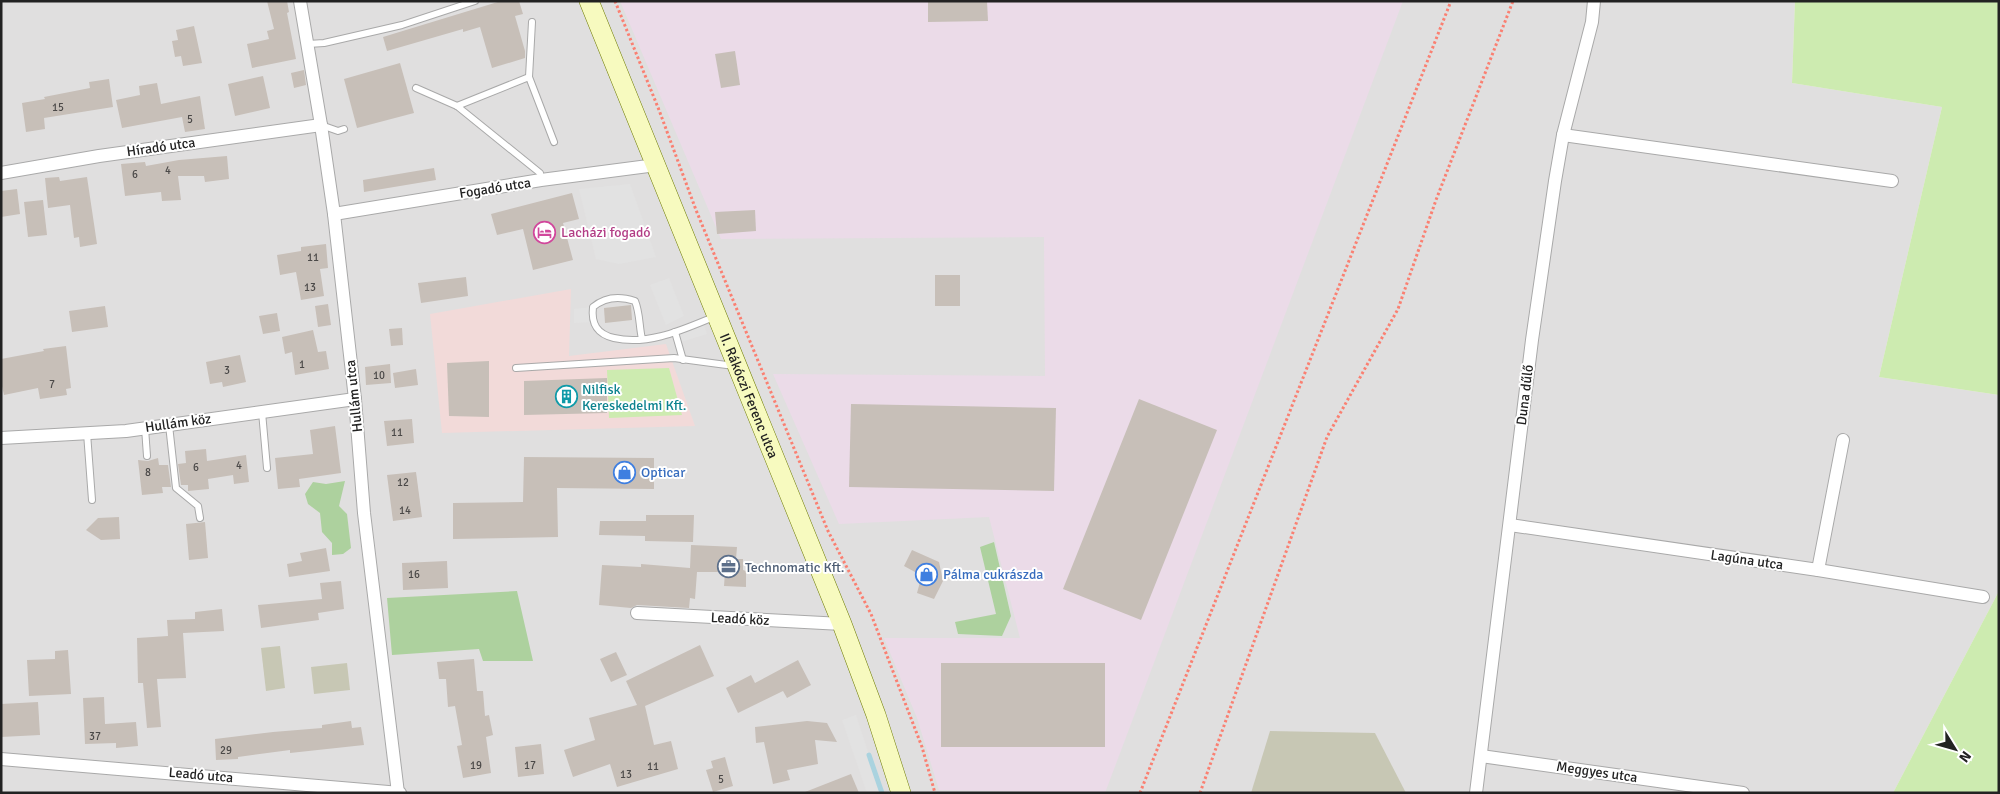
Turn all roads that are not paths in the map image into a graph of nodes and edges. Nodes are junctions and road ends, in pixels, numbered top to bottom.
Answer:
1 (300, 1) edge
2 (475, 1) edge
3 (589, 1) edge
4 (1594, 1) edge
5 (532, 22) dead end
6 (308, 44) junction
7 (529, 77) junction
8 (416, 88) dead end
9 (457, 106) junction
10 (321, 124) junction
11 (344, 129) dead end
12 (1563, 135) junction
13 (554, 142) dead end
14 (656, 165) junction
15 (1, 173) edge
16 (541, 180) junction
17 (1892, 181) dead end
18 (334, 214) junction
19 (717, 315) junction
20 (675, 332) junction
21 (642, 339) junction
22 (683, 360) junction
23 (738, 367) junction
24 (516, 368) dead end
25 (355, 399) junction
26 (262, 412) junction
27 (169, 425) junction
28 (145, 428) junction
29 (87, 432) junction
30 (1, 438) edge
31 (1843, 440) dead end
32 (147, 456) dead end
33 (267, 468) dead end
34 (92, 500) dead end
35 (200, 518) dead end
36 (1510, 525) junction
37 (1818, 570) junction
38 (1983, 597) dead end
39 (637, 613) dead end
40 (842, 624) junction
41 (1481, 756) junction
42 (1, 759) edge
43 (399, 793) edge
44 (901, 793) edge
45 (1476, 793) edge
46 (1743, 793) edge

1 - 6 street, Hullám utca
2 - 6 lane
3 - 14 main road, II. Rákóczi Ferenc utca
4 - 12 street, Duna dűlő
5 - 7 lane
6 - 10 street, Hullám utca
7 - 9 lane
7 - 13 lane
8 - 9 lane
9 - 16 lane
10 - 11 lane
10 - 15 street, Híradó utca
10 - 18 street, Hullám utca
12 - 17 street
12 - 36 street, Duna dűlő
14 - 16 street, Fogadó utca
14 - 19 main road, II. Rákóczi Ferenc utca
16 - 18 street, Fogadó utca
18 - 25 street, Hullám utca
19 - 20 lane
19 - 23 main road, II. Rákóczi Ferenc utca
20 - 21 lane
20 - 22 lane
21 - 21 lane
22 - 23 lane
22 - 24 lane
23 - 40 main road, II. Rákóczi Ferenc utca
25 - 26 street, Hullám köz
25 - 43 street, Hullám utca
26 - 27 street, Hullám köz
26 - 33 lane
27 - 28 street, Hullám köz
27 - 35 lane
28 - 29 street, Hullám köz
28 - 32 lane
29 - 30 street, Hullám köz
29 - 34 lane
31 - 37 street
36 - 37 street, Lagúna utca
36 - 41 street, Duna dűlő
37 - 38 street, Lagúna utca
39 - 40 street, Leadó köz
40 - 44 main road, II. Rákóczi Ferenc utca
41 - 45 street, Duna dűlő
41 - 46 street, Meggyes utca
42 - 43 street, Leadó utca

